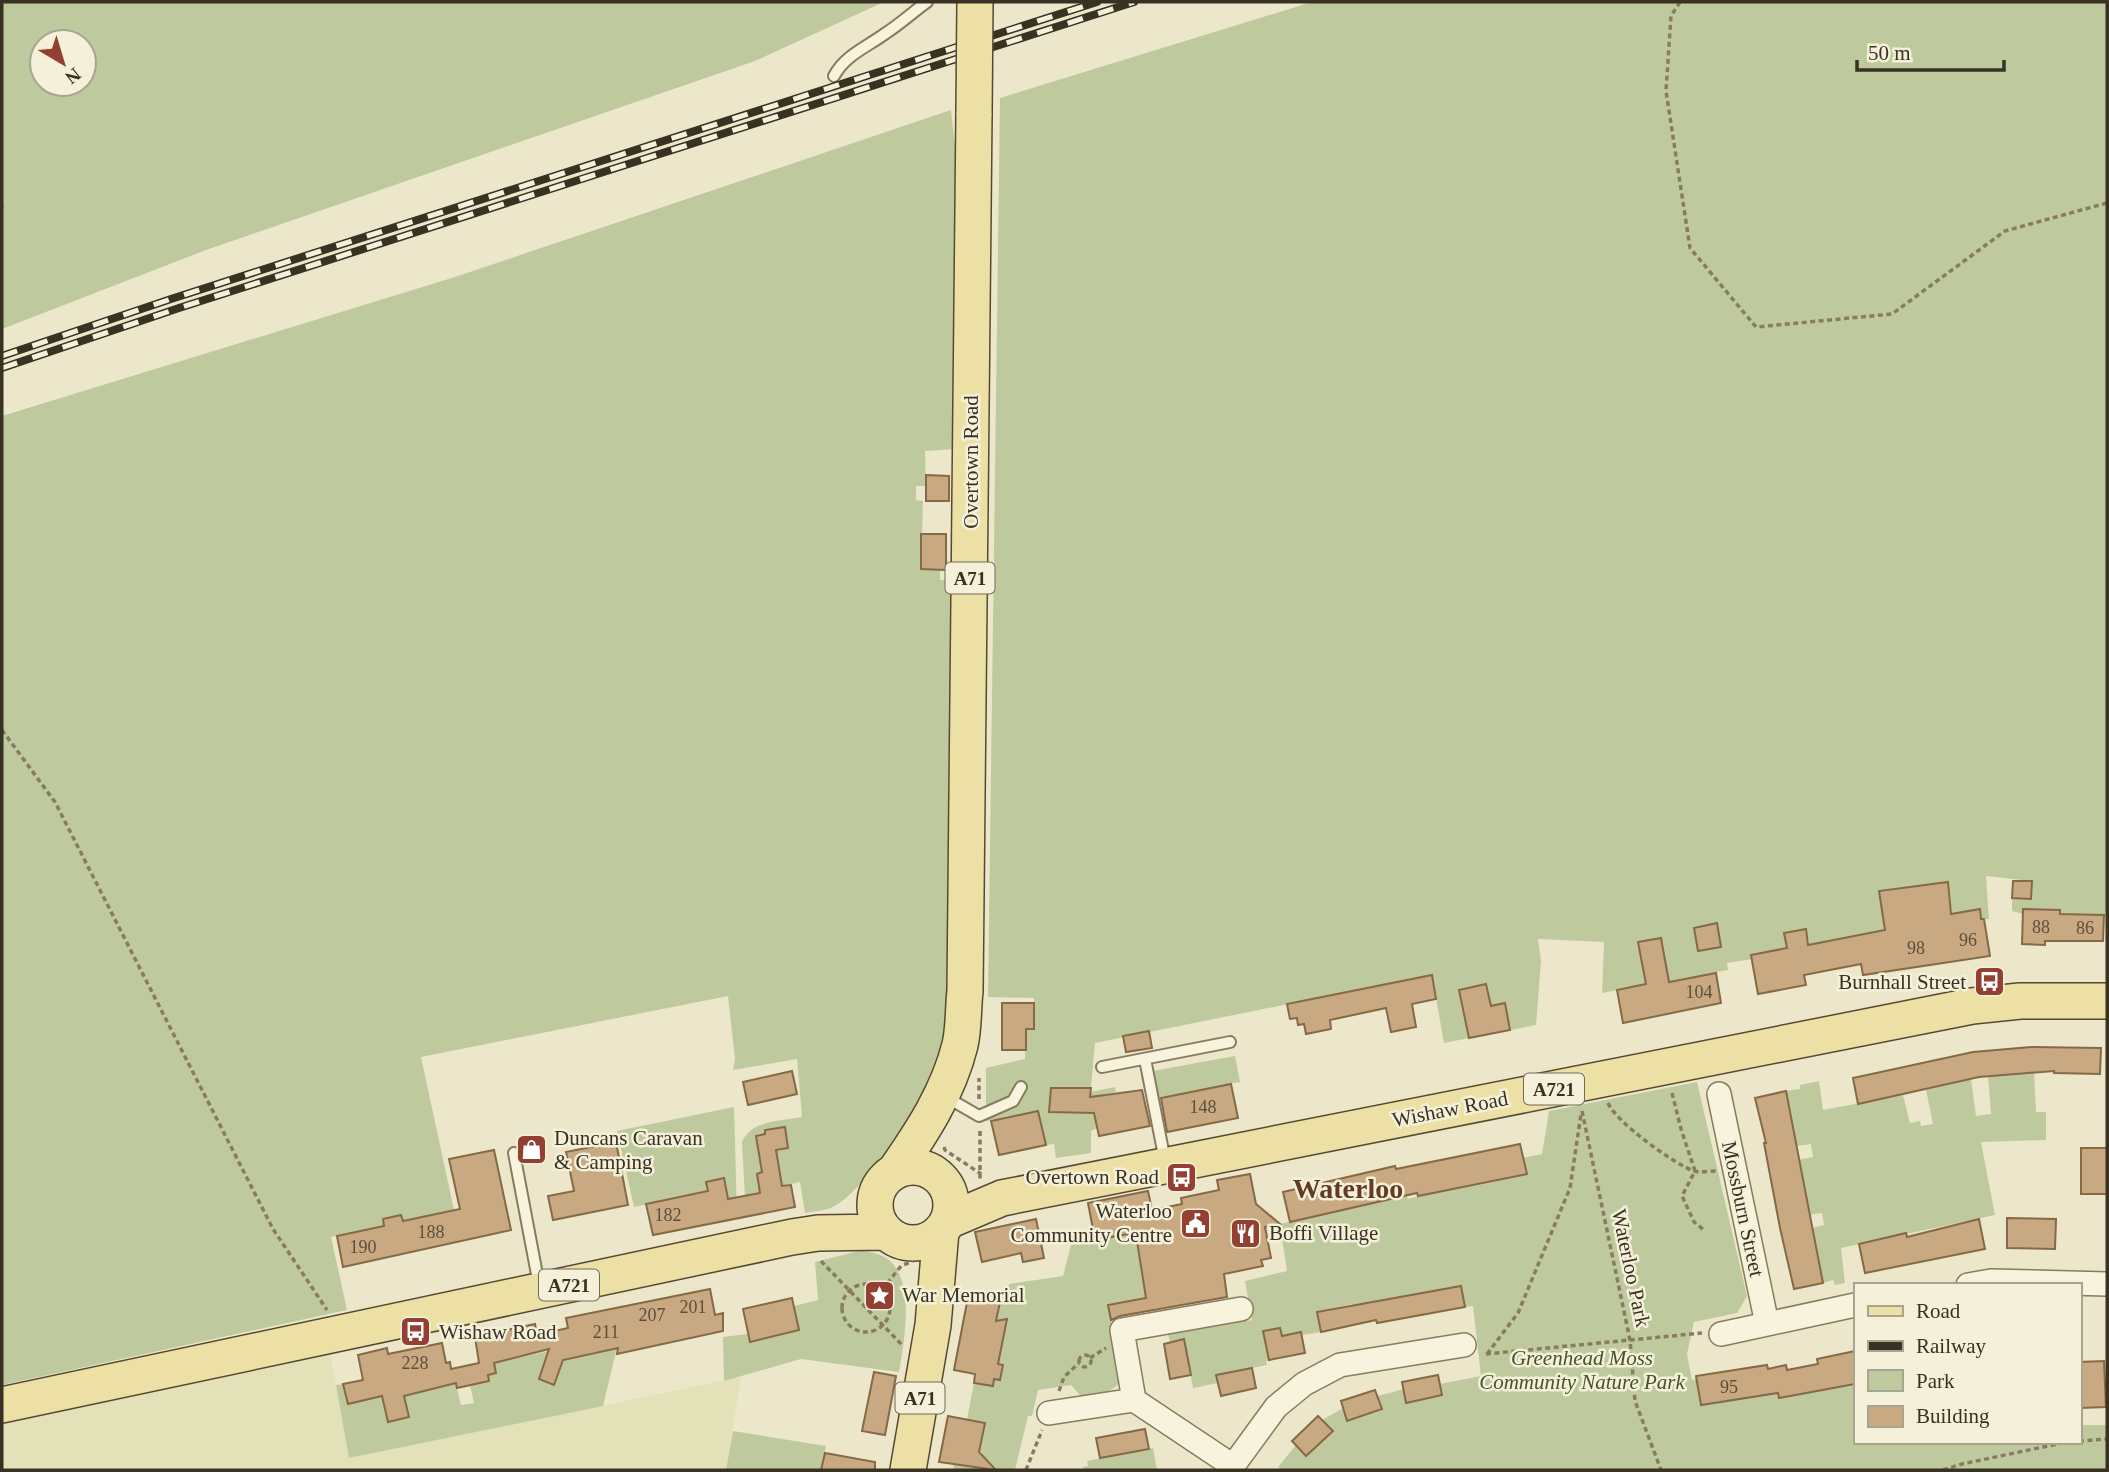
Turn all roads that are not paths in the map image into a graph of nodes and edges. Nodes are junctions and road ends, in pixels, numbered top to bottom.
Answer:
1 (927, 2) edge
2 (975, 2) edge
3 (834, 76) dead end
4 (2107, 1001) edge
5 (1230, 1042) dead end
6 (1145, 1059) junction
7 (1102, 1067) dead end
8 (1021, 1087) dead end
9 (1719, 1094) dead end
10 (942, 1108) junction
11 (513, 1153) dead end
12 (1166, 1167) junction
13 (938, 1176) junction
14 (885, 1184) junction
15 (986, 1188) junction
16 (945, 1226) junction
17 (805, 1235) junction
18 (896, 1237) junction
19 (1980, 1283) edge
20 (2068, 1283) edge
21 (2081, 1283) edge
22 (2107, 1284) edge
23 (540, 1291) junction
24 (1854, 1305) edge
25 (1241, 1309) dead end
26 (1767, 1324) junction
27 (933, 1325) junction
28 (1721, 1334) road end
29 (1464, 1345) road end
30 (1134, 1400) junction
31 (2, 1405) edge
32 (1049, 1413) road end
33 (1231, 1468) edge
34 (908, 1470) edge

1 - 3 lane
2 - 10 main road, Overtown Road / A71, bridge
4 - 12 main road, Wishaw Road / A721
5 - 6 lane
6 - 7 lane
6 - 12 lane
8 - 10 lane
9 - 26 street, Mossburn Street
10 - 13 main road, Overtown Road / A71
10 - 14 main road, Overtown Road / A71
11 - 23 lane
12 - 15 main road, Wishaw Road / A721
13 - 14 main road
13 - 15 main road
13 - 16 main road
14 - 17 main road, A721
14 - 18 main road
15 - 16 main road, Wishaw Road / A721
16 - 18 main road
16 - 27 main road, A71
17 - 18 main road, A721
17 - 23 main road, A721
18 - 27 main road, A71
19 - 20 street
21 - 22 street
23 - 31 main road, A721
24 - 26 street
25 - 30 street
26 - 28 street
27 - 34 main road, A71
29 - 33 street
30 - 32 street
30 - 33 street

